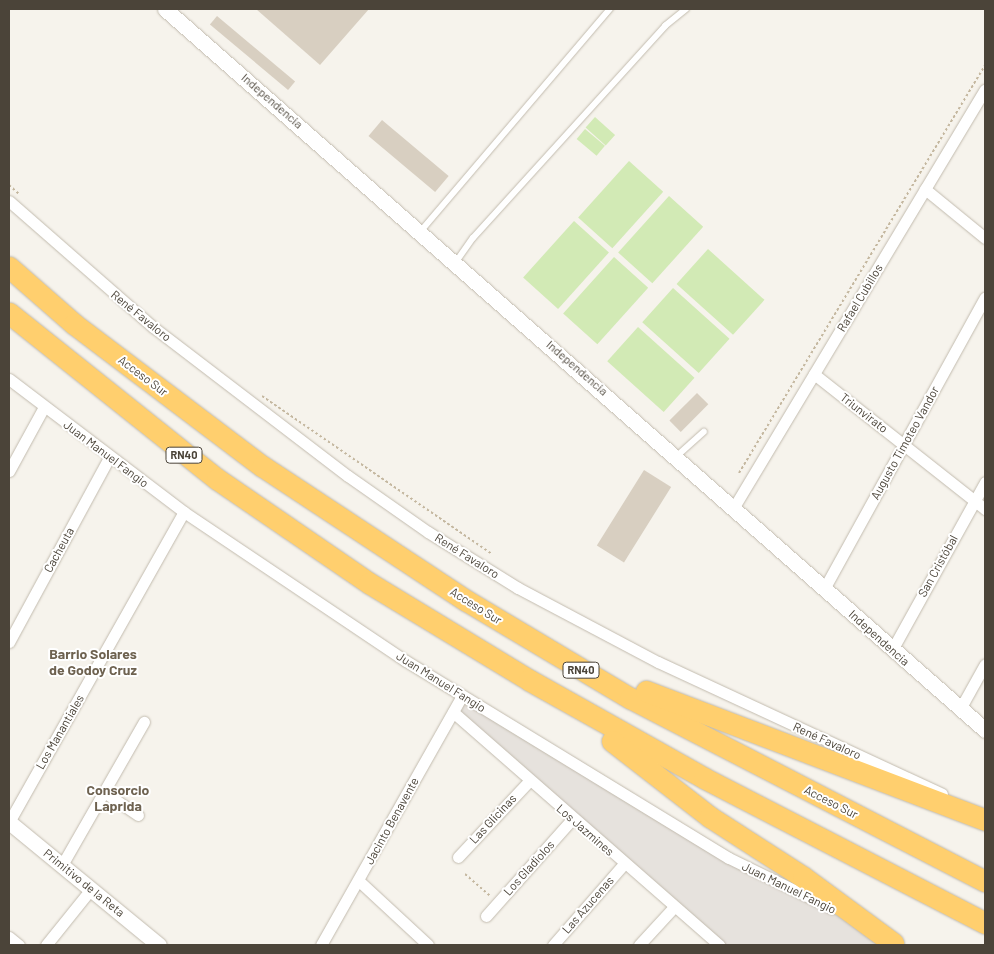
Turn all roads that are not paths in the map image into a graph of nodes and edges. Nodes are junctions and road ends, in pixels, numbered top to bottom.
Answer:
1 (165, 9) edge
2 (610, 9) edge
3 (686, 9) edge
4 (985, 90) edge
5 (925, 189) junction
6 (9, 201) edge
7 (421, 231) junction
8 (985, 238) edge
9 (456, 262) junction
10 (9, 267) edge
11 (985, 297) edge
12 (9, 313) edge
13 (814, 374) junction
14 (9, 379) edge
15 (44, 407) junction
16 (200, 420) junction
17 (704, 432) dead end
18 (904, 445) junction
19 (676, 456) junction
20 (109, 458) junction
21 (9, 471) edge
22 (985, 482) edge
23 (975, 500) junction
24 (734, 507) junction
25 (985, 509) edge
26 (184, 512) junction
27 (369, 583) junction
28 (824, 589) junction
29 (9, 642) edge
30 (892, 650) junction
31 (985, 664) edge
32 (462, 696) junction
33 (960, 709) junction
34 (453, 712) junction
35 (144, 722) dead end
36 (985, 730) edge
37 (529, 781) junction
38 (104, 792) junction
39 (138, 815) dead end
40 (572, 819) junction
41 (985, 819) edge
42 (9, 822) edge
43 (458, 857) dead end
44 (624, 864) junction
45 (62, 865) junction
46 (359, 880) junction
47 (985, 881) edge
48 (91, 889) junction
49 (674, 907) junction
50 (486, 916) dead end
51 (985, 923) edge
52 (9, 937) edge
53 (895, 944) edge
54 (19, 945) edge
55 (46, 945) edge
56 (160, 945) edge
57 (321, 945) edge
58 (428, 945) edge
59 (553, 945) edge
60 (639, 945) edge
61 (719, 945) edge

1 - 7 street, Independencia
2 - 7 lane
3 - 9 lane
4 - 5 street, Rafael Cubillos
5 - 8 street
5 - 13 street, Rafael Cubillos
6 - 41 street, René Favaloro
7 - 9 street, Independencia
9 - 19 street, Independencia
10 - 16 highway, Acceso Sur / RN40
11 - 18 street, Augusto Timoteo Vandor
12 - 27 highway, RN40
13 - 18 street, Triunvirato
13 - 24 street, Rafael Cubillos
14 - 15 street, Juan Manuel Fangio
15 - 20 street, Juan Manuel Fangio
15 - 21 street
16 - 41 highway
16 - 47 highway, Acceso Sur / RN40
17 - 19 lane
18 - 23 street, Triunvirato
18 - 28 street, Augusto Timoteo Vandor
19 - 24 street, Independencia
20 - 26 street, Juan Manuel Fangio
20 - 29 street, Cacheuta
22 - 23 street, San Cristóbal
23 - 25 street, Triunvirato
23 - 30 street, San Cristóbal
24 - 28 street, Independencia
26 - 32 street, Juan Manuel Fangio
26 - 42 street, Los Manantiales
27 - 51 highway, RN40
27 - 53 highway
28 - 30 street, Independencia
30 - 33 street, Independencia
31 - 33 street
32 - 34 street, Jacinto Benavente
32 - 53 street, Juan Manuel Fangio
33 - 36 street, Independencia
34 - 37 street, Los Jazmines
34 - 46 street, Jacinto Benavente
35 - 38 street
37 - 40 street, Los Jazmines
37 - 43 street, Las Glicinas
38 - 39 street
38 - 45 street
40 - 44 street, Los Jazmines
40 - 50 street, Los Gladiolos
42 - 45 street, Primitivo de la Reta
44 - 49 street, Los Jazmines
44 - 59 street, Las Azucenas
45 - 48 street, Primitivo de la Reta
46 - 57 street, Jacinto Benavente
46 - 58 street
48 - 55 street
48 - 56 street, Primitivo de la Reta
49 - 60 street
49 - 61 street, Los Jazmines
52 - 54 street

